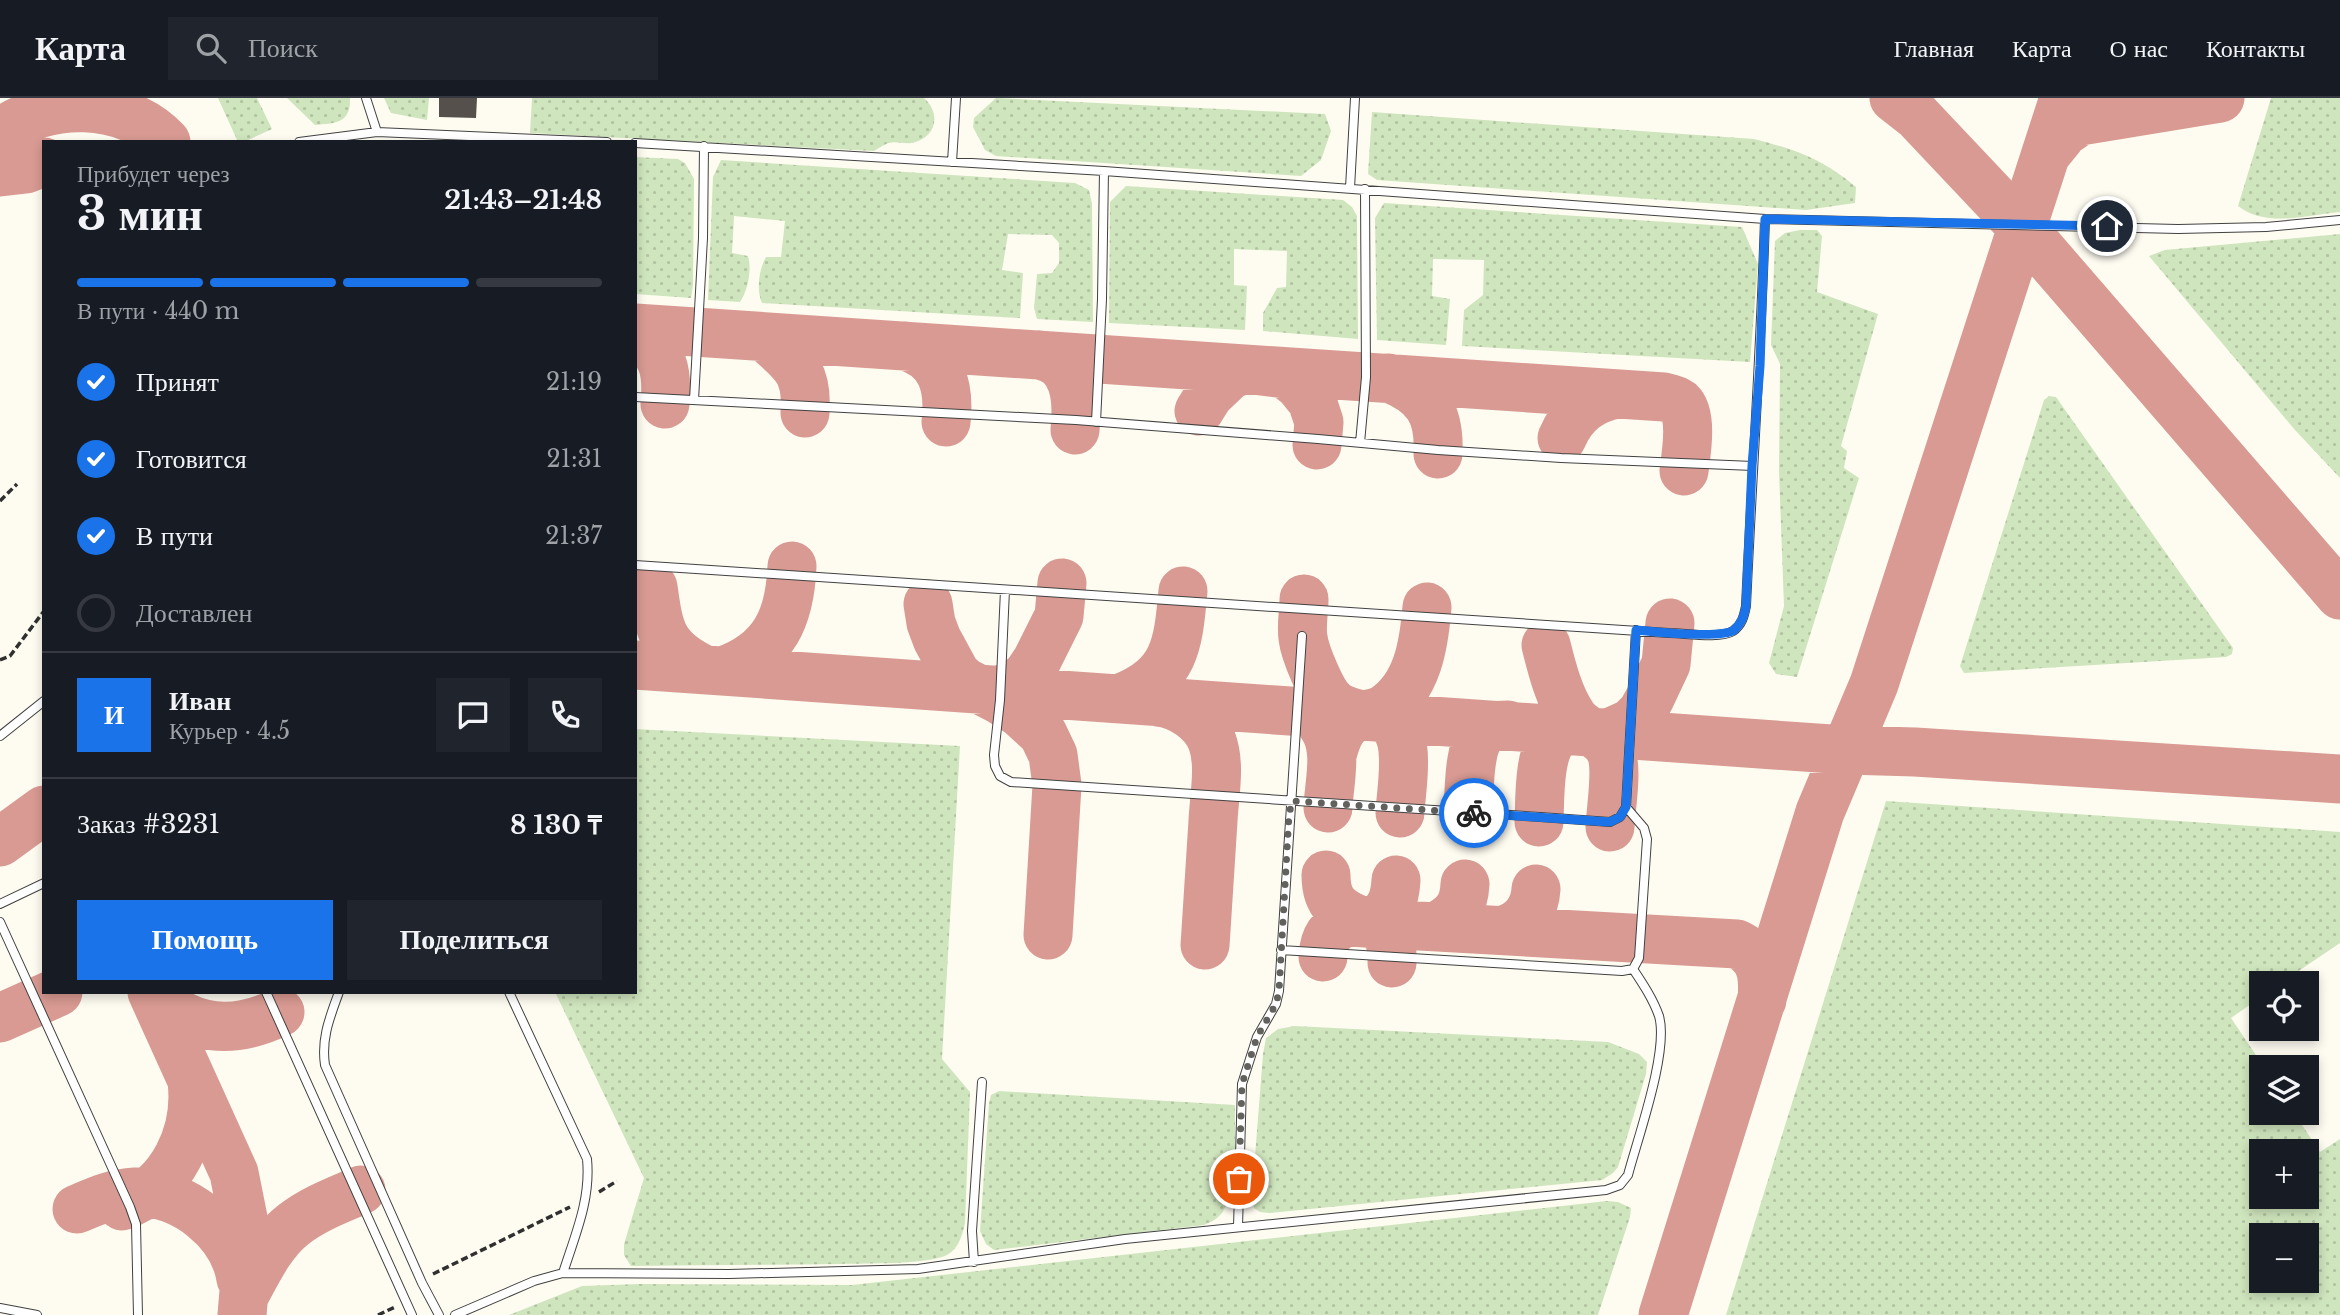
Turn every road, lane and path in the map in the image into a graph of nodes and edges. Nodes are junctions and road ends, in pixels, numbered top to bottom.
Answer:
1 (366, 98) edge
2 (956, 98) edge
3 (1355, 98) edge
4 (377, 132) junction
5 (315, 140) edge
6 (507, 140) edge
7 (637, 143) edge
8 (704, 146) junction
9 (952, 162) junction
10 (1104, 172) junction
11 (1350, 188) junction
12 (1365, 189) junction
13 (1765, 219) junction
14 (2340, 220) edge
15 (637, 397) edge
16 (694, 400) junction
17 (1096, 422) junction
18 (1360, 443) junction
19 (1752, 466) junction
20 (17, 484) dead end
21 (0, 501) edge
22 (637, 565) edge
23 (1005, 590) junction
24 (42, 614) edge
25 (1636, 630) junction
26 (1302, 636) dead end
27 (0, 660) edge
28 (42, 703) edge
29 (0, 736) edge
30 (1292, 801) junction
31 (1626, 807) junction
32 (42, 884) edge
33 (0, 904) edge
34 (0, 922) edge
35 (1281, 950) junction
36 (1633, 969) junction
37 (268, 994) edge
38 (338, 994) edge
39 (510, 994) edge
40 (982, 1082) dead end
41 (617, 1181) dead end
42 (587, 1199) junction
43 (1238, 1227) junction
44 (974, 1262) junction
45 (563, 1273) junction
46 (422, 1283) junction
47 (405, 1298) junction
48 (0, 1308) edge
49 (37, 1315) edge
50 (138, 1315) edge
51 (378, 1315) edge
52 (412, 1315) edge
53 (439, 1315) edge
54 (455, 1315) edge

1 - 4 lane
2 - 9 lane
3 - 11 lane
4 - 5 lane
4 - 6 lane
7 - 8 lane
8 - 9 lane
8 - 16 lane
9 - 10 lane
10 - 11 lane
10 - 17 lane
11 - 12 lane
12 - 13 lane
12 - 18 lane
13 - 14 lane
13 - 19 lane
15 - 16 lane
16 - 17 lane
17 - 18 lane
18 - 19 lane
19 - 25 lane
20 - 21 path
22 - 23 lane
23 - 25 lane
23 - 30 lane
24 - 27 path
25 - 31 lane
26 - 30 lane
28 - 29 lane
30 - 31 lane
30 - 35 lane
31 - 36 lane
32 - 33 lane
34 - 50 lane
35 - 36 lane
35 - 43 lane
36 - 43 lane
37 - 47 lane
38 - 46 lane
39 - 42 lane
40 - 44 lane
41 - 42 path
42 - 45 lane
42 - 46 path
43 - 44 lane
44 - 45 lane
45 - 54 lane
46 - 53 lane
47 - 51 path
47 - 52 lane
48 - 49 lane

